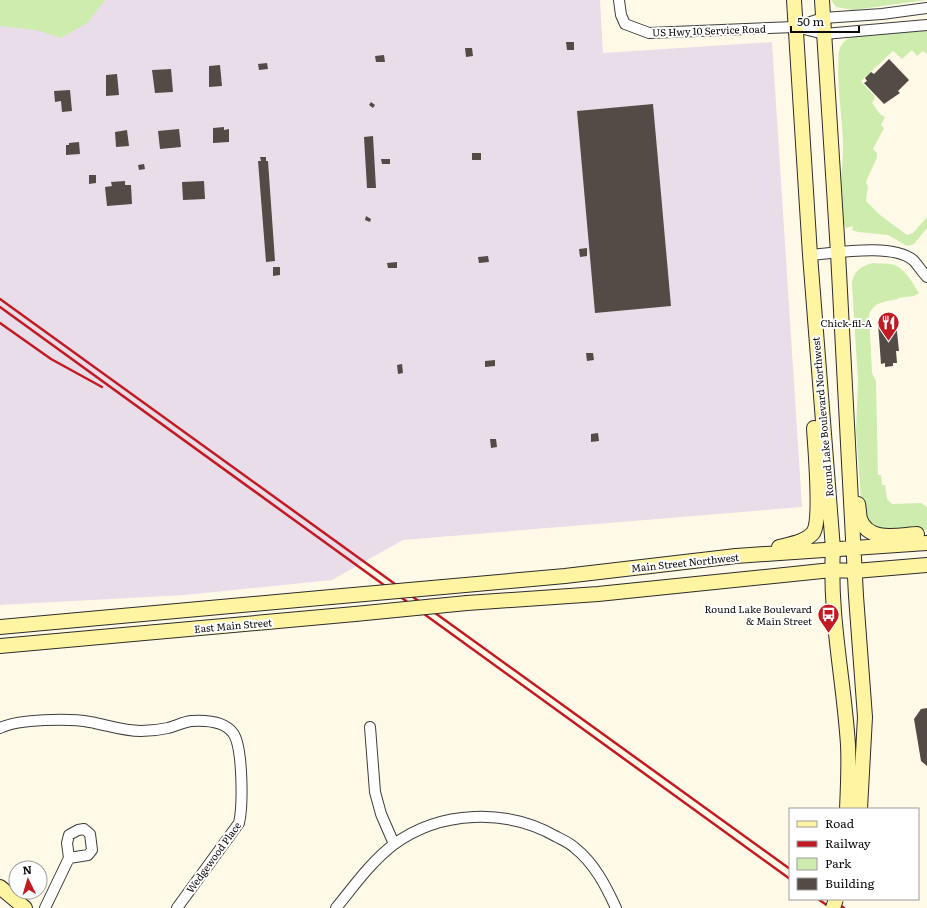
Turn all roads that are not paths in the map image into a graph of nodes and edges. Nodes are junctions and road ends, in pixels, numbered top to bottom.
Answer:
1 (619, 0) edge
2 (794, 0) edge
3 (822, 0) edge
4 (927, 8) edge
5 (823, 18) junction
6 (927, 25) edge
7 (796, 27) junction
8 (824, 34) junction
9 (838, 253) junction
10 (810, 255) junction
11 (927, 277) edge
12 (820, 388) junction
13 (849, 459) junction
14 (927, 533) edge
15 (927, 543) edge
16 (833, 549) junction
17 (853, 549) junction
18 (761, 555) junction
19 (927, 565) edge
20 (832, 570) junction
21 (855, 572) junction
22 (444, 587) joint
23 (0, 627) edge
24 (0, 646) edge
25 (370, 727) dead end
26 (0, 728) edge
27 (847, 808) edge
28 (860, 808) edge
29 (394, 844) junction
30 (69, 858) dead end
31 (0, 887) edge
32 (25, 908) edge
33 (45, 908) edge
34 (177, 908) edge
35 (336, 908) edge
36 (616, 908) edge

1 - 7 street, US Hwy 10 Service Road
2 - 7 main road, Round Lake Boulevard Northwest
3 - 5 main road
4 - 5 street
5 - 7 street
5 - 8 main road
6 - 8 street
7 - 8 street
7 - 10 main road, Round Lake Boulevard Northwest
8 - 9 main road
9 - 10 street
9 - 11 street
9 - 13 main road
10 - 12 main road, Round Lake Boulevard Northwest
12 - 16 main road, Round Lake Boulevard Northwest
12 - 18 main road
13 - 14 main road
13 - 17 main road
15 - 17 main road, Main Street Northwest
16 - 17 main road, Main Street Northwest
16 - 18 main road, Main Street Northwest
16 - 20 main road, Round Lake Boulevard Northwest
17 - 21 main road
18 - 22 main road, Main Street Northwest
19 - 21 main road
20 - 21 main road
20 - 24 main road, East Main Street, bridge
20 - 27 main road, Round Lake Boulevard Northwest
21 - 28 main road
22 - 23 main road, East Main Street, bridge
25 - 29 street
26 - 34 street, Wedgewood Place
29 - 35 street
29 - 36 street
30 - 33 street
31 - 32 main road

